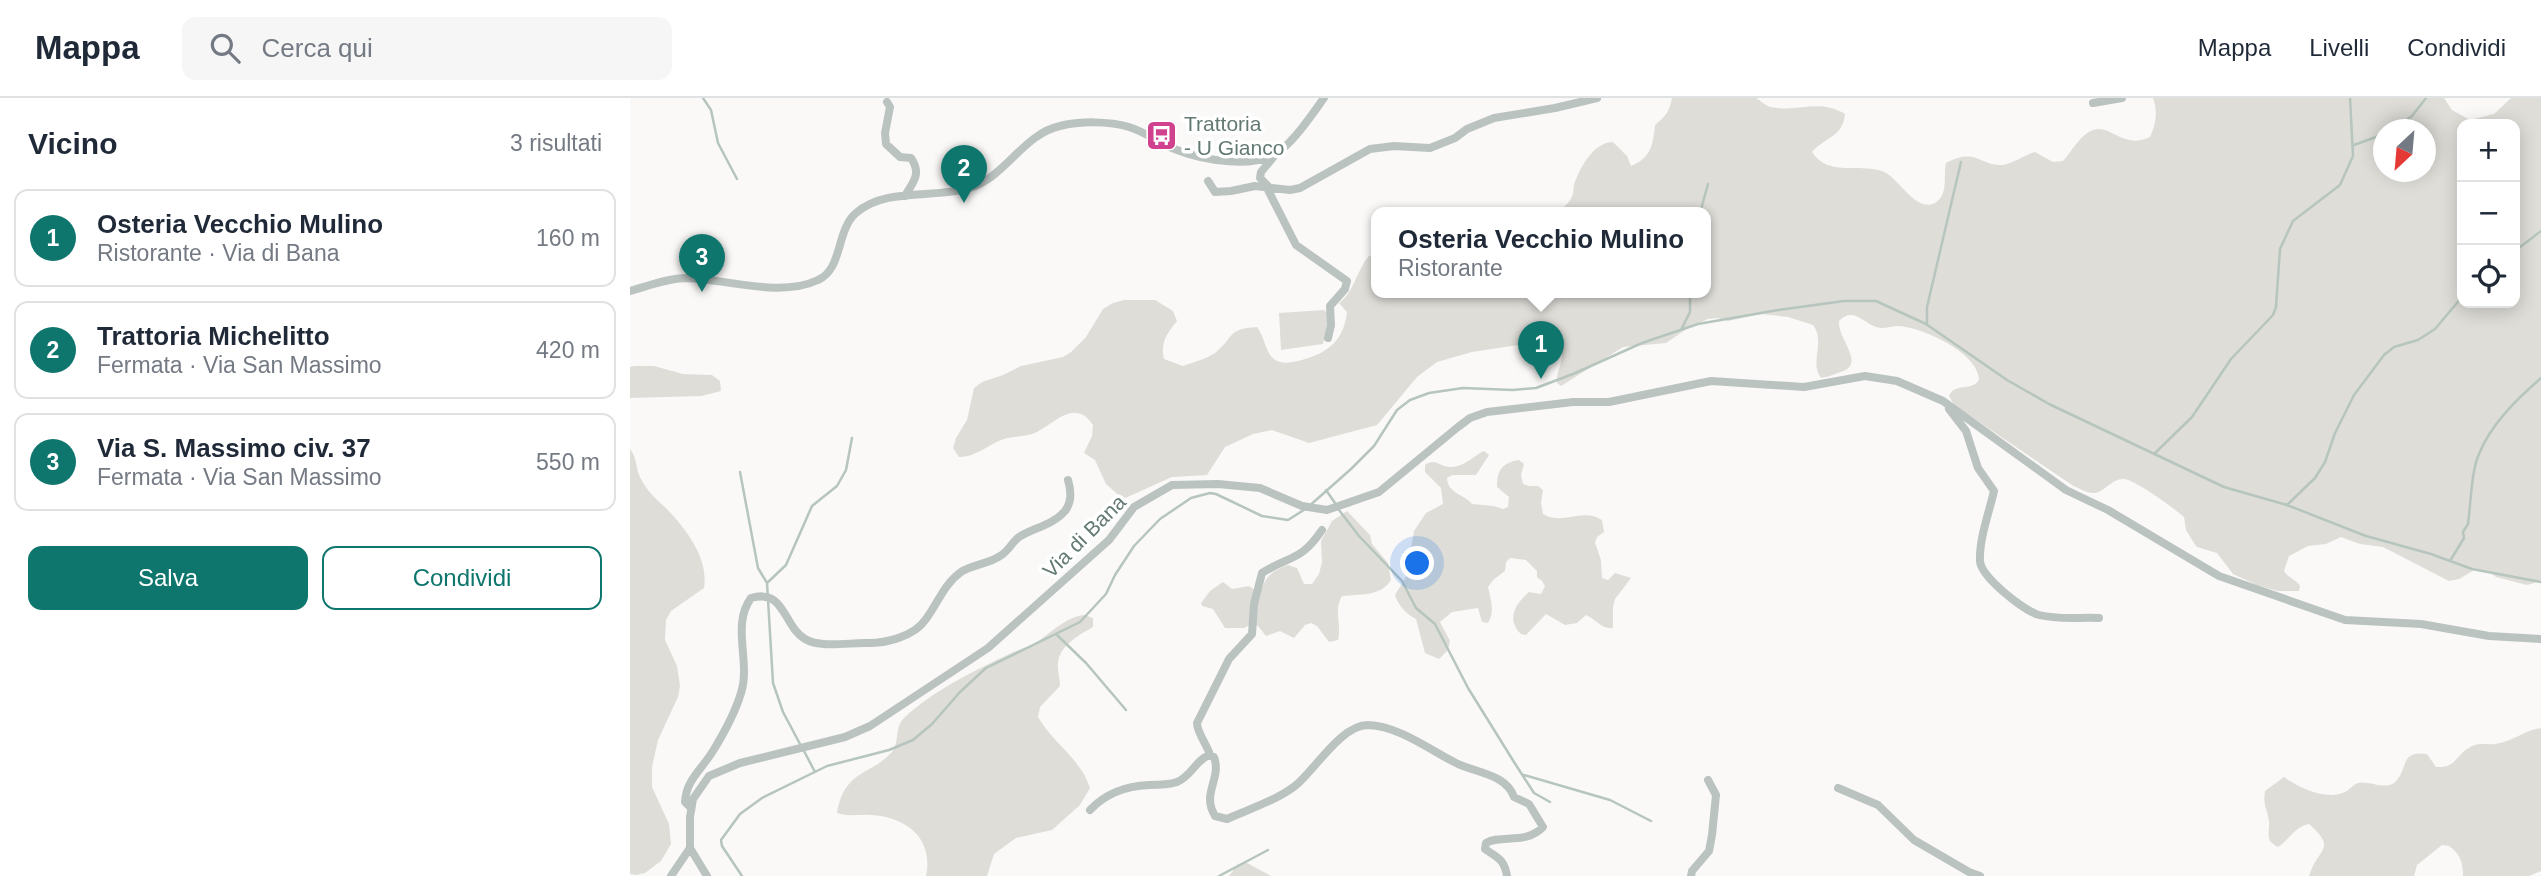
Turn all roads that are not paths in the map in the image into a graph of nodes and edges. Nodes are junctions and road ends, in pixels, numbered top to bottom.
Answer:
1 (1324, 98) edge
2 (1597, 98) edge
3 (2122, 98) edge
4 (887, 102) dead end
5 (2093, 103) dead end
6 (1278, 152) junction
7 (1208, 181) dead end
8 (1269, 188) junction
9 (905, 197) junction
10 (630, 290) edge
11 (1328, 338) dead end
12 (1943, 401) junction
13 (1068, 480) dead end
14 (1322, 530) dead end
15 (2099, 618) dead end
16 (2541, 639) edge
17 (1210, 755) junction
18 (1708, 780) dead end
19 (1838, 788) dead end
20 (691, 808) junction
21 (1090, 810) dead end
22 (690, 849) junction
23 (671, 876) edge
24 (707, 876) edge
25 (1507, 876) edge
26 (1691, 876) edge
27 (1980, 876) edge

1 - 6 street
2 - 8 street
3 - 5 street
4 - 9 street
6 - 8 street
6 - 9 street
7 - 8 street
8 - 11 street
9 - 10 street
12 - 15 street
12 - 16 street, Via di Bana
12 - 20 street, Via di Bana
13 - 20 street
14 - 17 street
17 - 21 street
17 - 25 street
18 - 26 street
19 - 27 street
20 - 22 street, Via di Bana
22 - 23 street
22 - 24 street

